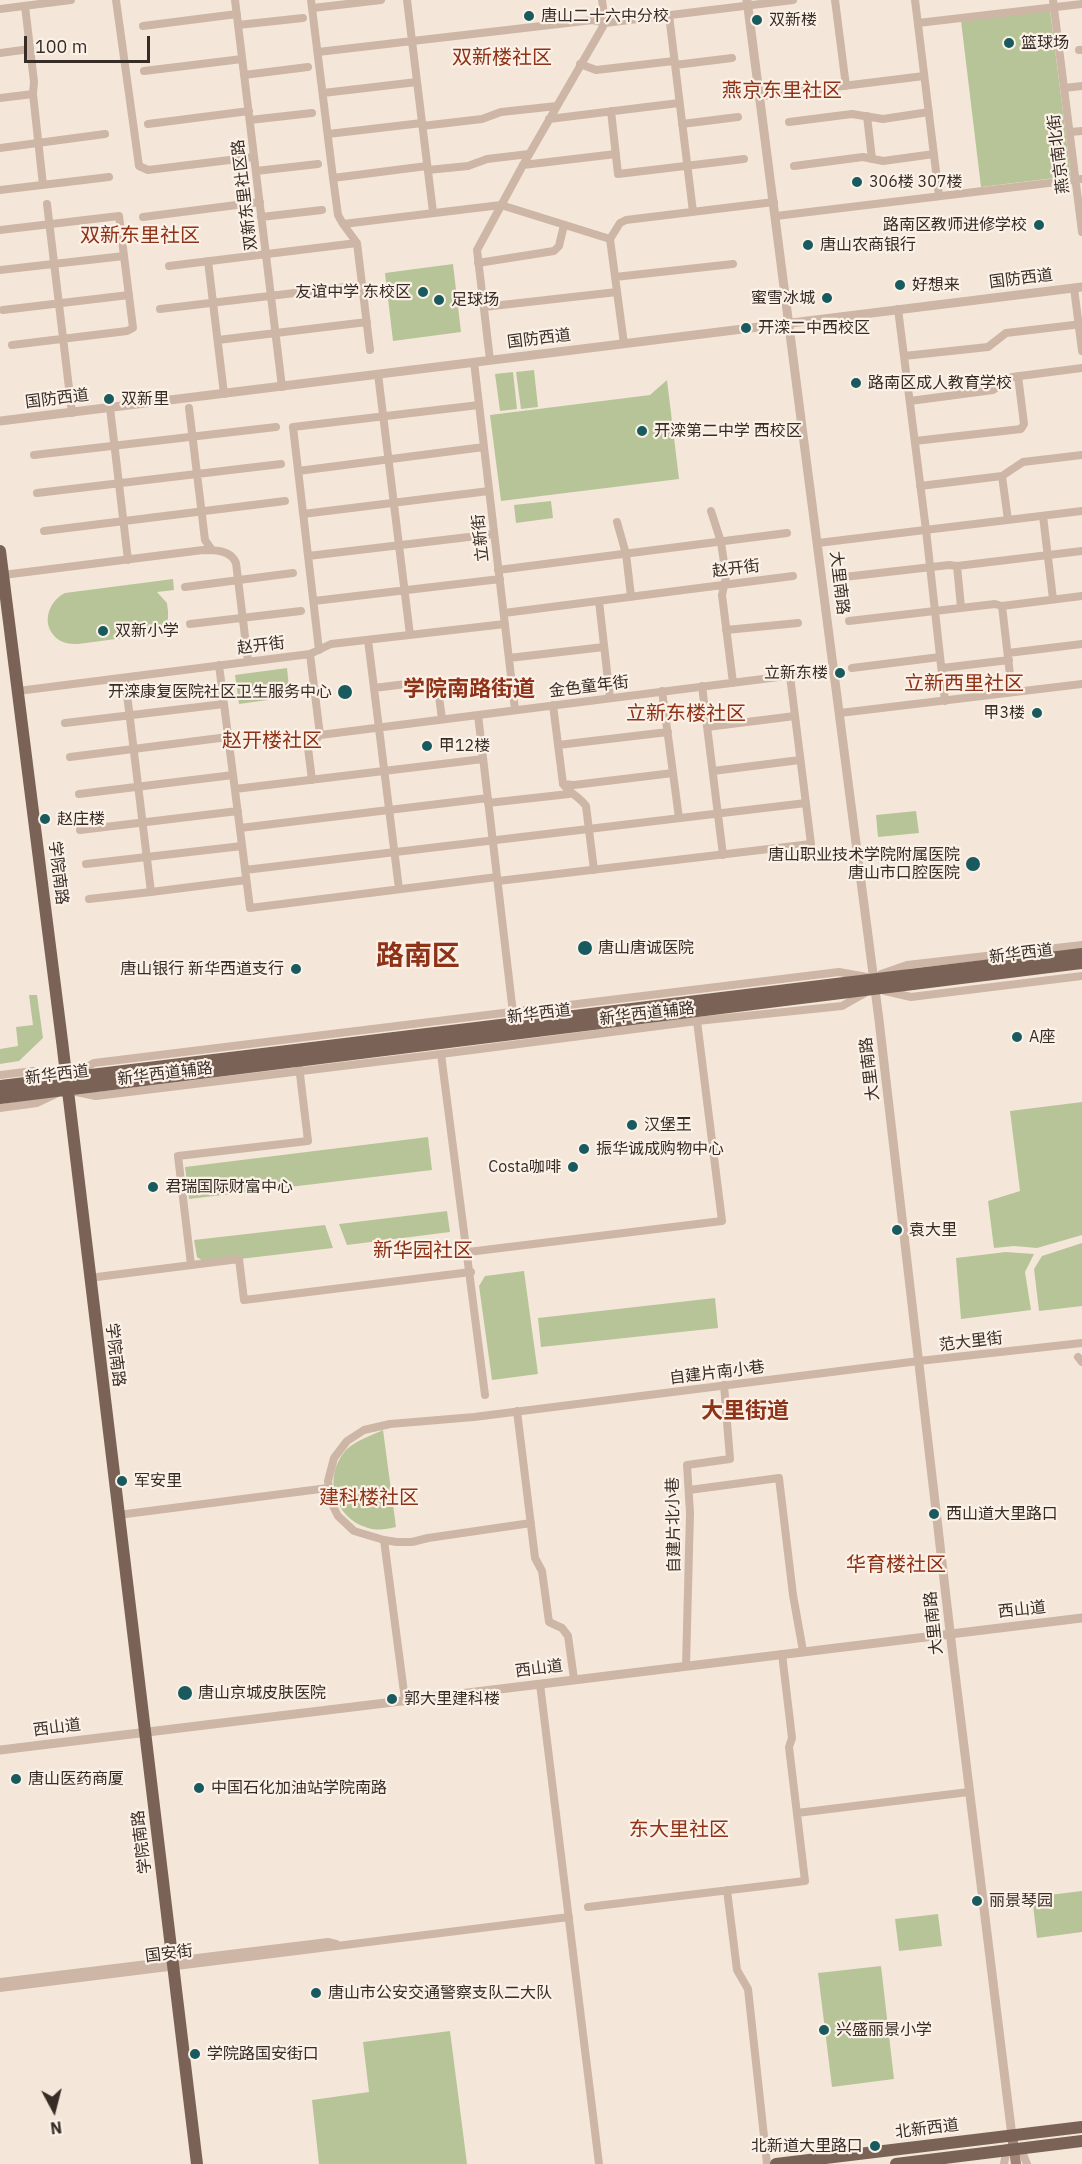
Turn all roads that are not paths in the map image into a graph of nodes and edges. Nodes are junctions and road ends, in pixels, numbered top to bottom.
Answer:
1 (71, 0) edge
2 (116, 0) edge
3 (235, 0) edge
4 (381, 0) edge
5 (407, 0) edge
6 (602, 0) edge
7 (793, 0) edge
8 (835, 0) edge
9 (915, 0) edge
10 (748, 3) edge
11 (312, 4) edge
12 (1054, 4) edge
13 (1082, 4) edge
14 (25, 6) junction
15 (0, 9) edge
16 (237, 14) junction
17 (669, 15) junction
18 (303, 18) dead end
19 (605, 23) junction
20 (918, 23) junction
21 (144, 26) dead end
22 (238, 26) junction
23 (412, 41) junction
24 (30, 49) junction
25 (318, 52) junction
26 (0, 53) edge
27 (242, 58) junction
28 (732, 58) dead end
29 (674, 63) junction
30 (580, 64) junction
31 (308, 67) dead end
32 (144, 71) dead end
33 (244, 75) junction
34 (924, 76) junction
35 (417, 82) junction
36 (846, 86) junction
37 (1082, 86) edge
38 (1065, 88) junction
39 (323, 93) junction
40 (33, 94) junction
41 (762, 96) dead end
42 (0, 98) edge
43 (680, 103) junction
44 (557, 106) junction
45 (249, 111) junction
46 (611, 111) junction
47 (928, 112) junction
48 (312, 113) dead end
49 (867, 116) junction
50 (738, 117) dead end
51 (549, 119) junction
52 (250, 120) junction
53 (789, 122) dead end
54 (148, 124) dead end
55 (422, 124) junction
56 (682, 124) junction
57 (1082, 131) edge
58 (1070, 132) junction
59 (105, 134) dead end
60 (328, 134) junction
61 (38, 143) junction
62 (0, 148) edge
63 (529, 154) junction
64 (616, 154) junction
65 (934, 154) junction
66 (254, 157) junction
67 (744, 159) dead end
68 (872, 159) junction
69 (318, 164) dead end
70 (523, 165) junction
71 (687, 166) junction
72 (794, 166) dead end
73 (428, 168) junction
74 (256, 171) junction
75 (109, 177) dead end
76 (333, 178) junction
77 (1079, 179) edge
78 (43, 185) junction
79 (0, 190) edge
80 (939, 196) junction
81 (260, 202) junction
82 (774, 202) junction
83 (47, 204) dead end
84 (501, 205) junction
85 (322, 210) dead end
86 (433, 212) junction
87 (693, 212) junction
88 (776, 216) junction
89 (143, 217) dead end
90 (261, 217) junction
91 (50, 224) junction
92 (343, 224) junction
93 (564, 225) junction
94 (0, 230) edge
95 (1082, 232) edge
96 (610, 239) junction
97 (357, 243) junction
98 (266, 254) junction
99 (124, 256) junction
100 (208, 261) junction
101 (478, 263) junction
102 (55, 264) junction
103 (733, 264) dead end
104 (169, 266) dead end
105 (0, 270) edge
106 (615, 277) junction
107 (362, 285) junction
108 (1078, 287) edge
109 (617, 291) junction
110 (129, 295) junction
111 (271, 295) junction
112 (213, 303) junction
113 (59, 304) junction
114 (484, 307) junction
115 (160, 309) dead end
116 (898, 309) junction
117 (3, 310) dead end
118 (367, 322) junction
119 (789, 323) junction
120 (1080, 324) edge
121 (276, 334) junction
122 (64, 339) junction
123 (218, 340) junction
124 (624, 344) junction
125 (12, 345) dead end
126 (370, 350) dead end
127 (1082, 351) edge
128 (904, 356) junction
129 (490, 360) junction
130 (474, 362) junction
131 (1082, 368) edge
132 (378, 374) junction
133 (1018, 376) junction
134 (282, 387) junction
135 (224, 394) junction
136 (909, 401) junction
137 (479, 405) junction
138 (110, 408) junction
139 (189, 408) dead end
140 (72, 413) junction
141 (383, 416) junction
142 (0, 421) edge
143 (276, 427) dead end
144 (192, 437) junction
145 (915, 441) junction
146 (114, 446) junction
147 (484, 447) junction
148 (34, 455) dead end
149 (1082, 455) edge
150 (388, 459) junction
151 (281, 464) dead end
152 (298, 471) junction
153 (196, 474) junction
154 (1002, 476) junction
155 (119, 483) junction
156 (920, 486) junction
157 (489, 491) junction
158 (36, 493) dead end
159 (285, 501) dead end
160 (394, 503) junction
161 (711, 511) dead end
162 (1082, 511) edge
163 (201, 512) junction
164 (303, 514) junction
165 (1043, 516) junction
166 (1008, 520) junction
167 (123, 521) junction
168 (616, 522) dead end
169 (926, 530) junction
170 (44, 531) dead end
171 (787, 533) dead end
172 (494, 534) junction
173 (721, 542) junction
174 (818, 543) junction
175 (399, 545) junction
176 (212, 550) junction
177 (0, 551) edge
178 (1082, 551) edge
179 (626, 554) junction
180 (1048, 555) junction
181 (308, 556) junction
182 (128, 560) junction
183 (957, 566) junction
184 (930, 567) junction
185 (498, 570) junction
186 (293, 573) dead end
187 (3, 575) junction
188 (793, 576) dead end
189 (844, 577) dead end
190 (500, 579) junction
191 (238, 580) junction
192 (725, 585) junction
193 (185, 587) dead end
194 (405, 591) junction
195 (631, 596) junction
196 (1082, 596) edge
197 (1053, 600) junction
198 (314, 601) junction
199 (599, 601) junction
200 (1002, 606) junction
201 (961, 607) junction
202 (935, 610) junction
203 (301, 611) dead end
204 (504, 613) junction
205 (243, 618) junction
206 (849, 621) dead end
207 (798, 623) dead end
208 (190, 624) dead end
209 (505, 624) junction
210 (726, 630) junction
211 (410, 635) junction
212 (368, 640) junction
213 (1082, 644) edge
214 (604, 647) junction
215 (320, 650) junction
216 (310, 654) junction
217 (940, 657) junction
218 (1008, 657) junction
219 (509, 658) junction
220 (248, 661) junction
221 (219, 665) junction
222 (852, 668) dead end
223 (942, 668) junction
224 (834, 670) junction
225 (790, 676) junction
226 (125, 678) junction
227 (733, 683) junction
228 (702, 686) junction
229 (1082, 686) edge
230 (374, 688) junction
231 (18, 691) junction
232 (662, 691) junction
233 (1012, 692) junction
234 (610, 698) junction
235 (945, 700) junction
236 (224, 704) junction
237 (553, 705) junction
238 (515, 710) junction
239 (840, 713) junction
240 (130, 715) junction
241 (478, 715) junction
242 (795, 716) junction
243 (442, 719) junction
244 (65, 723) dead end
245 (379, 727) junction
246 (707, 727) junction
247 (668, 732) junction
248 (321, 735) junction
249 (228, 737) junction
250 (558, 745) junction
251 (134, 749) junction
252 (70, 757) dead end
253 (483, 759) junction
254 (800, 760) junction
255 (385, 771) junction
256 (713, 771) junction
257 (673, 773) junction
258 (233, 776) junction
259 (312, 780) junction
260 (563, 784) junction
261 (139, 787) junction
262 (235, 789) junction
263 (79, 794) dead end
264 (569, 794) junction
265 (488, 801) junction
266 (806, 803) junction
267 (389, 810) junction
268 (237, 811) junction
269 (718, 813) junction
270 (679, 818) junction
271 (143, 823) junction
272 (240, 828) junction
273 (589, 829) junction
274 (81, 830) dead end
275 (493, 840) junction
276 (242, 846) junction
277 (394, 851) junction
278 (723, 855) junction
279 (147, 857) junction
280 (86, 864) dead end
281 (245, 870) junction
282 (594, 870) junction
283 (497, 879) junction
284 (246, 880) junction
285 (399, 889) junction
286 (151, 892) junction
287 (89, 899) dead end
288 (1082, 945) edge
289 (1082, 954) edge
290 (1082, 963) edge
291 (1082, 976) edge
292 (873, 983) junction
293 (513, 1013) junction
294 (697, 1021) junction
295 (441, 1054) junction
296 (299, 1066) junction
297 (0, 1075) edge
298 (66, 1084) junction
299 (0, 1086) edge
300 (0, 1098) edge
301 (0, 1108) edge
302 (468, 1252) junction
303 (191, 1265) junction
304 (471, 1272) junction
305 (89, 1278) junction
306 (1082, 1341) edge
307 (919, 1361) junction
308 (724, 1386) junction
309 (485, 1395) dead end
310 (517, 1411) junction
311 (328, 1488) junction
312 (689, 1490) junction
313 (118, 1515) junction
314 (531, 1523) junction
315 (384, 1540) junction
316 (1082, 1618) edge
317 (951, 1633) junction
318 (803, 1651) junction
319 (782, 1654) junction
320 (686, 1666) junction
321 (574, 1680) junction
322 (540, 1684) junction
323 (405, 1700) junction
324 (146, 1732) junction
325 (0, 1750) edge
326 (969, 1792) junction
327 (797, 1813) junction
328 (727, 1890) junction
329 (588, 1907) dead end
330 (569, 1917) junction
331 (173, 1964) junction
332 (0, 1982) edge
333 (0, 1989) edge
334 (1082, 2127) edge
335 (1012, 2136) junction
336 (1082, 2141) edge
337 (1014, 2150) junction
338 (197, 2164) edge
339 (599, 2164) edge
340 (767, 2164) edge
341 (776, 2164) edge
342 (897, 2164) edge
343 (1004, 2164) edge
344 (1016, 2164) edge
345 (1027, 2164) edge

1 - 14 street
2 - 66 street
3 - 16 street, 双新东里社区路
4 - 11 street
5 - 23 street
6 - 19 street
7 - 10 street
8 - 36 street
9 - 20 street
10 - 17 street
10 - 82 street, 大里南路
11 - 25 street
12 - 13 street
12 - 20 street
12 - 38 street, 燕京南北街
14 - 15 street
14 - 24 street
16 - 21 street
16 - 22 street, 双新东里社区路
17 - 19 street
17 - 29 street
18 - 22 street
19 - 23 street
19 - 30 street
20 - 34 street
22 - 27 street, 双新东里社区路
23 - 25 street
23 - 35 street
24 - 26 street
24 - 40 street
25 - 39 street
27 - 32 street
27 - 33 street, 双新东里社区路
28 - 29 street
29 - 30 street
29 - 43 street
30 - 44 street
31 - 33 street
33 - 45 street, 双新东里社区路
34 - 36 street
34 - 47 street
35 - 39 street
35 - 55 street
36 - 41 street
37 - 38 street
38 - 58 street, 燕京南北街
39 - 60 street
40 - 42 street
40 - 61 street
43 - 46 street
43 - 56 street
44 - 51 street
44 - 55 street
45 - 52 street, 双新东里社区路
45 - 54 street
46 - 51 street
46 - 64 street
47 - 49 street
47 - 65 street
48 - 52 street
49 - 53 street
49 - 68 street
50 - 56 street
51 - 63 street
52 - 66 street, 双新东里社区路
55 - 60 street
55 - 73 street
56 - 71 street
57 - 58 street
58 - 77 street, 燕京南北街
59 - 61 street
60 - 76 street
61 - 62 street
61 - 78 street
63 - 70 street
63 - 73 street
64 - 70 street
64 - 71 street
65 - 68 street
65 - 80 street
66 - 74 street, 双新东里社区路
67 - 71 street
68 - 72 street
69 - 74 street
70 - 84 street
71 - 87 street
73 - 76 street
73 - 86 street
74 - 81 street, 双新东里社区路
75 - 78 street
76 - 92 street
77 - 80 street
77 - 95 street, 燕京南北街
78 - 79 street
80 - 88 street
81 - 89 street
81 - 90 street, 双新东里社区路
82 - 87 street
82 - 88 street, 大里南路
83 - 91 street
84 - 86 street
84 - 93 street
84 - 101 street
85 - 90 street
86 - 92 street
87 - 96 street
88 - 119 street, 大里南路
90 - 98 street, 双新东里社区路
91 - 94 street
91 - 99 street
91 - 102 street
92 - 97 street
93 - 96 street
93 - 101 street
96 - 106 street
97 - 98 street
97 - 107 street
98 - 100 street
98 - 111 street, 双新东里社区路
99 - 102 street
99 - 110 street
100 - 104 street
100 - 112 street
101 - 114 street
102 - 105 street
102 - 113 street
103 - 106 street
106 - 109 street
107 - 111 street
107 - 118 street
108 - 116 street, 国防西道
108 - 120 street
109 - 114 street
109 - 124 street
110 - 113 street
110 - 122 street
111 - 112 street
111 - 121 street, 双新东里社区路
112 - 115 street
112 - 123 street
113 - 117 street
113 - 122 street
114 - 129 street
116 - 119 street, 国防西道
116 - 128 street
118 - 121 street
118 - 126 street
119 - 124 street, 国防西道
119 - 174 street, 大里南路
120 - 127 street
120 - 128 street
121 - 123 street
121 - 134 street, 双新东里社区路
122 - 125 street
122 - 140 street
123 - 135 street
124 - 129 street, 国防西道
128 - 136 street
129 - 130 street, 国防西道
130 - 132 street, 国防西道
130 - 137 street, 立新街
131 - 133 street
132 - 134 street, 国防西道
132 - 141 street
133 - 136 street
133 - 145 street
134 - 135 street, 国防西道
135 - 138 street, 国防西道
136 - 145 street
137 - 141 street
137 - 147 street, 立新街
138 - 140 street, 国防西道
138 - 146 street
139 - 144 street
140 - 142 street, 国防西道
141 - 150 street
141 - 152 street
143 - 144 street
144 - 146 street
144 - 153 street
145 - 156 street
146 - 148 street
146 - 155 street
147 - 150 street
147 - 157 street, 立新街
149 - 154 street
150 - 152 street
150 - 160 street
151 - 153 street
152 - 164 street
153 - 155 street
153 - 163 street
154 - 156 street
154 - 166 street
155 - 158 street
155 - 167 street
156 - 169 street
157 - 160 street
157 - 172 street, 立新街
159 - 163 street
160 - 164 street
160 - 175 street
161 - 173 street
162 - 165 street
163 - 167 street
163 - 176 street
164 - 181 street
165 - 166 street
165 - 180 street
166 - 169 street
167 - 170 street
167 - 182 street
168 - 179 street
169 - 174 street
169 - 184 street
171 - 173 street
172 - 175 street
172 - 185 street, 立新街
173 - 179 street
173 - 192 street
174 - 224 street, 大里南路
175 - 181 street
175 - 194 street
176 - 182 street
176 - 191 street
177 - 187 main road, 学院南路
178 - 180 street
179 - 185 street
179 - 195 street
180 - 183 street
180 - 197 street
181 - 198 street
182 - 187 street
183 - 184 street
183 - 201 street
184 - 189 street
184 - 202 street
185 - 190 street, 立新街
186 - 191 street
187 - 231 main road, 学院南路
188 - 192 street, 赵开街
190 - 194 street
190 - 204 street, 立新街
191 - 193 street
191 - 205 street
192 - 195 street, 赵开街
192 - 210 street
194 - 198 street
194 - 211 street
195 - 199 street, 赵开街
196 - 197 street
197 - 200 street
198 - 215 street
199 - 204 street, 赵开街
199 - 214 street
200 - 201 street
200 - 218 street
201 - 202 street
202 - 206 street
202 - 217 street
203 - 205 street
204 - 209 street, 立新街
205 - 208 street
205 - 220 street
207 - 210 street
209 - 211 street, 赵开街
209 - 219 street, 立新街
210 - 227 street
211 - 212 street, 赵开街
212 - 215 street, 赵开街
212 - 230 street
213 - 218 street
214 - 219 street
214 - 234 street
215 - 216 street, 赵开街
216 - 220 street, 赵开街
216 - 248 street
217 - 222 street
217 - 223 street
218 - 223 street
218 - 233 street
219 - 238 street, 立新街
220 - 221 street, 赵开街
221 - 226 street, 赵开街
221 - 236 street
223 - 235 street
224 - 225 street, 金色童年街
224 - 239 street, 大里南路
225 - 227 street, 金色童年街
225 - 242 street
226 - 231 street, 赵开街
226 - 240 street
227 - 228 street, 金色童年街
228 - 232 street, 金色童年街
228 - 246 street
229 - 233 street
230 - 243 street
230 - 245 street
231 - 298 main road, 学院南路
232 - 234 street, 金色童年街
232 - 247 street
233 - 235 street
234 - 237 street, 金色童年街
235 - 239 street
236 - 240 street
236 - 249 street
237 - 238 street, 金色童年街
237 - 250 street
238 - 241 street, 金色童年街
239 - 292 street, 大里南路
240 - 244 street
240 - 251 street
241 - 243 street, 金色童年街
241 - 253 street
242 - 246 street
242 - 254 street
243 - 245 street, 金色童年街
245 - 248 street, 金色童年街
245 - 255 street
246 - 256 street
247 - 250 street
247 - 257 street
248 - 259 street
249 - 251 street
249 - 258 street
250 - 260 street
251 - 252 street
251 - 261 street
253 - 255 street
253 - 265 street
254 - 256 street
254 - 266 street
255 - 259 street
255 - 267 street
256 - 269 street
257 - 260 street
257 - 270 street
258 - 261 street
258 - 262 street
259 - 262 street
260 - 264 street
261 - 263 street
261 - 271 street
262 - 268 street
264 - 265 street
264 - 273 street
265 - 267 street
265 - 275 street
266 - 269 street
266 - 278 street
267 - 272 street
267 - 277 street
268 - 271 street
268 - 272 street
269 - 270 street
269 - 278 street
270 - 273 street
271 - 274 street
271 - 279 street
272 - 276 street
273 - 275 street
273 - 282 street
275 - 277 street
275 - 283 street
276 - 279 street
276 - 281 street
277 - 281 street
277 - 285 street
278 - 282 street
279 - 280 street
279 - 286 street
281 - 284 street
282 - 283 street
283 - 285 street
283 - 293 street
284 - 285 street
284 - 286 street
286 - 287 street
288 - 292 street, 新华西道辅路
289 - 292 main road, 新华西道
290 - 292 main road, 新华西道
291 - 292 street, 新华西道辅路
292 - 293 street, 新华西道辅路
292 - 294 street, 新华西道辅路
292 - 296 main road, 新华西道
292 - 298 main road, 新华西道
292 - 307 street, 大里南路
293 - 298 street, 新华西道辅路
294 - 295 street, 新华西道辅路
294 - 302 street
295 - 296 street, 新华西道辅路
295 - 302 street
296 - 298 main road, 新华西道
296 - 303 street
297 - 298 street
298 - 299 main road, 新华西道
298 - 300 main road, 新华西道
298 - 301 street, 新华西道辅路
298 - 305 main road, 学院南路
302 - 304 street
303 - 304 street
303 - 305 street
304 - 309 street
305 - 313 main road, 学院南路
306 - 307 street, 范大里街
307 - 308 street, 自建片南小巷
307 - 317 street, 大里南路
308 - 310 street, 自建片南小巷
308 - 312 street, 自建片北小巷
310 - 311 street, 自建片南小巷
310 - 314 street
311 - 313 street
311 - 315 street
312 - 318 street
312 - 320 street, 自建片北小巷
313 - 324 main road, 学院南路
314 - 315 street
314 - 321 street
315 - 323 street
316 - 317 street, 西山道
317 - 318 street, 西山道
317 - 326 street, 大里南路
318 - 319 street, 西山道
319 - 320 street, 西山道
319 - 327 street
320 - 321 street, 西山道
321 - 322 street, 西山道
322 - 323 street, 西山道
322 - 330 street
323 - 324 street, 西山道
324 - 325 street, 西山道
324 - 331 main road, 学院南路
326 - 327 street
326 - 335 street, 大里南路
327 - 328 street
328 - 329 street
328 - 340 street
330 - 331 street, 国安街
330 - 339 street
331 - 332 street, 国安街
331 - 333 street, 国安街
331 - 338 main road, 学院南路
334 - 335 main road, 北新西道
335 - 337 main road
335 - 341 main road, 北新西道
336 - 337 main road, 北新西道
337 - 342 main road, 北新西道
337 - 343 street
337 - 344 main road
337 - 345 street

